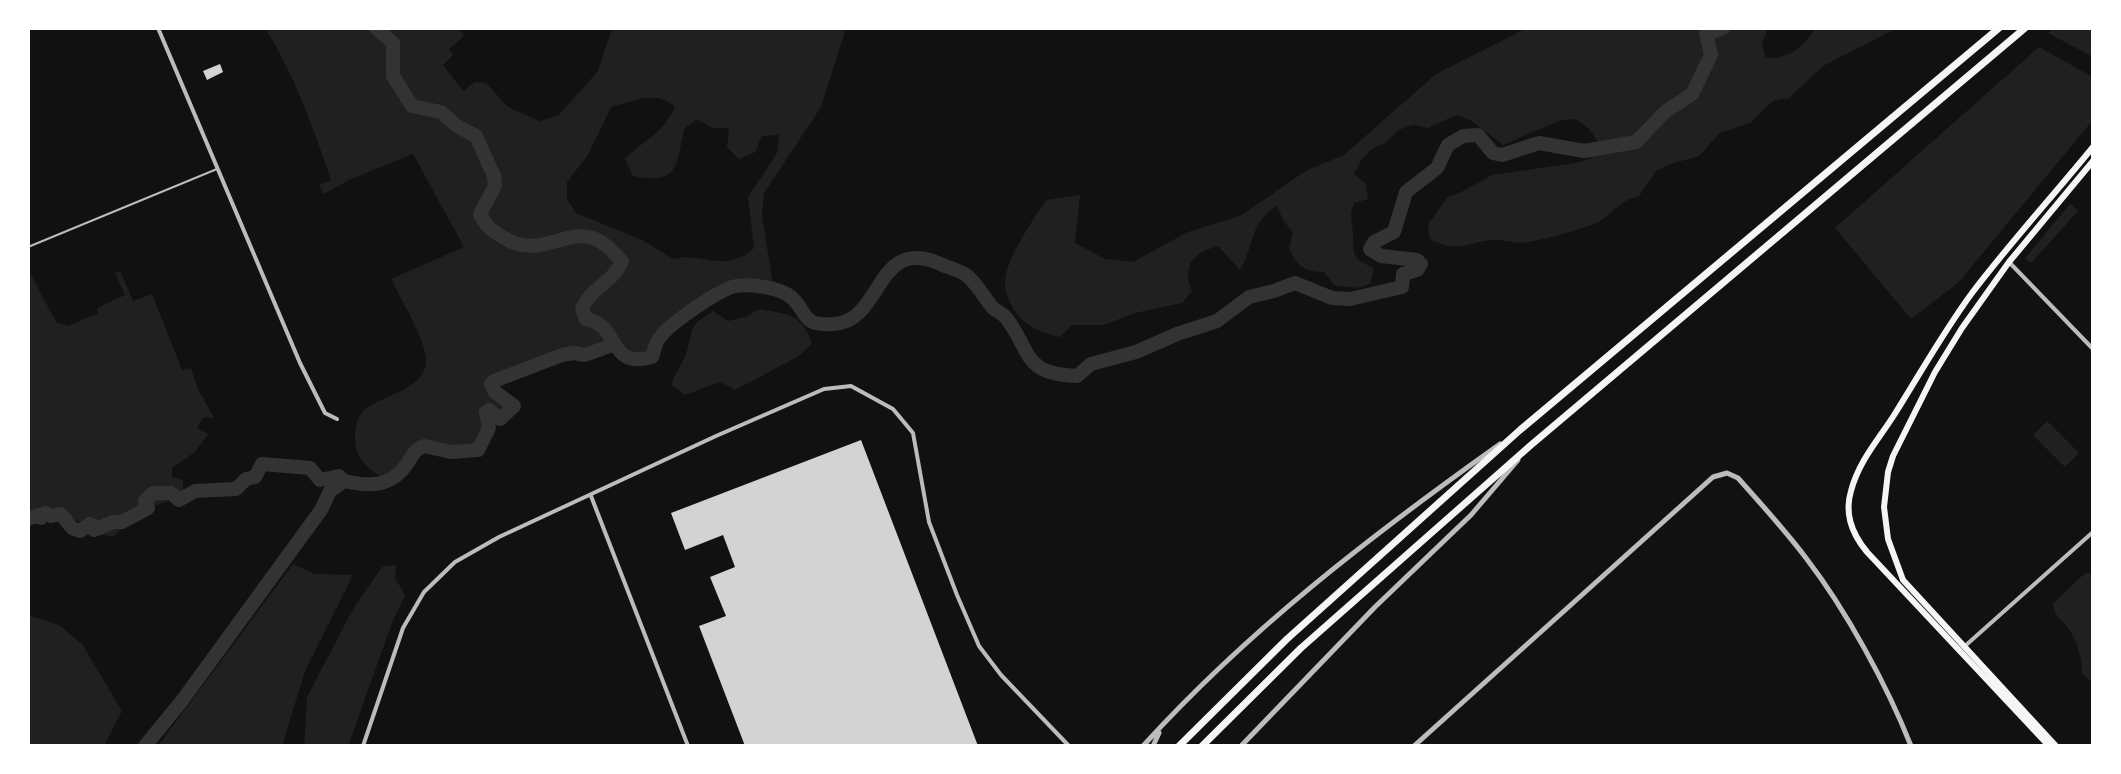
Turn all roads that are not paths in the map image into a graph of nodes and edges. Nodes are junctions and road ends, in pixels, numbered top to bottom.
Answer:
1 (158, 28) edge
2 (1999, 28) edge
3 (2025, 28) edge
4 (2093, 147) edge
5 (2093, 161) edge
6 (218, 168) junction
7 (28, 247) edge
8 (2009, 262) junction
9 (2093, 349) edge
10 (337, 419) dead end
11 (1520, 430) junction
12 (1531, 445) junction
13 (591, 496) junction
14 (2093, 532) edge
15 (1965, 646) junction
16 (1168, 719) junction
17 (363, 746) edge
18 (688, 746) edge
19 (1069, 746) edge
20 (1143, 746) edge
21 (1153, 746) edge
22 (1179, 746) edge
23 (1202, 746) edge
24 (1241, 746) edge
25 (1414, 746) edge
26 (1911, 746) edge
27 (2049, 746) edge
28 (2056, 746) edge

1 - 6 street
2 - 11 highway
3 - 12 highway
4 - 27 main road
5 - 8 main road
6 - 7 lane
6 - 10 street
8 - 9 street
8 - 15 main road
11 - 16 street
11 - 22 highway
12 - 23 highway
12 - 24 street
13 - 17 street
13 - 18 street
13 - 19 street
14 - 15 street
15 - 28 main road
16 - 20 street
16 - 21 street
25 - 26 street

